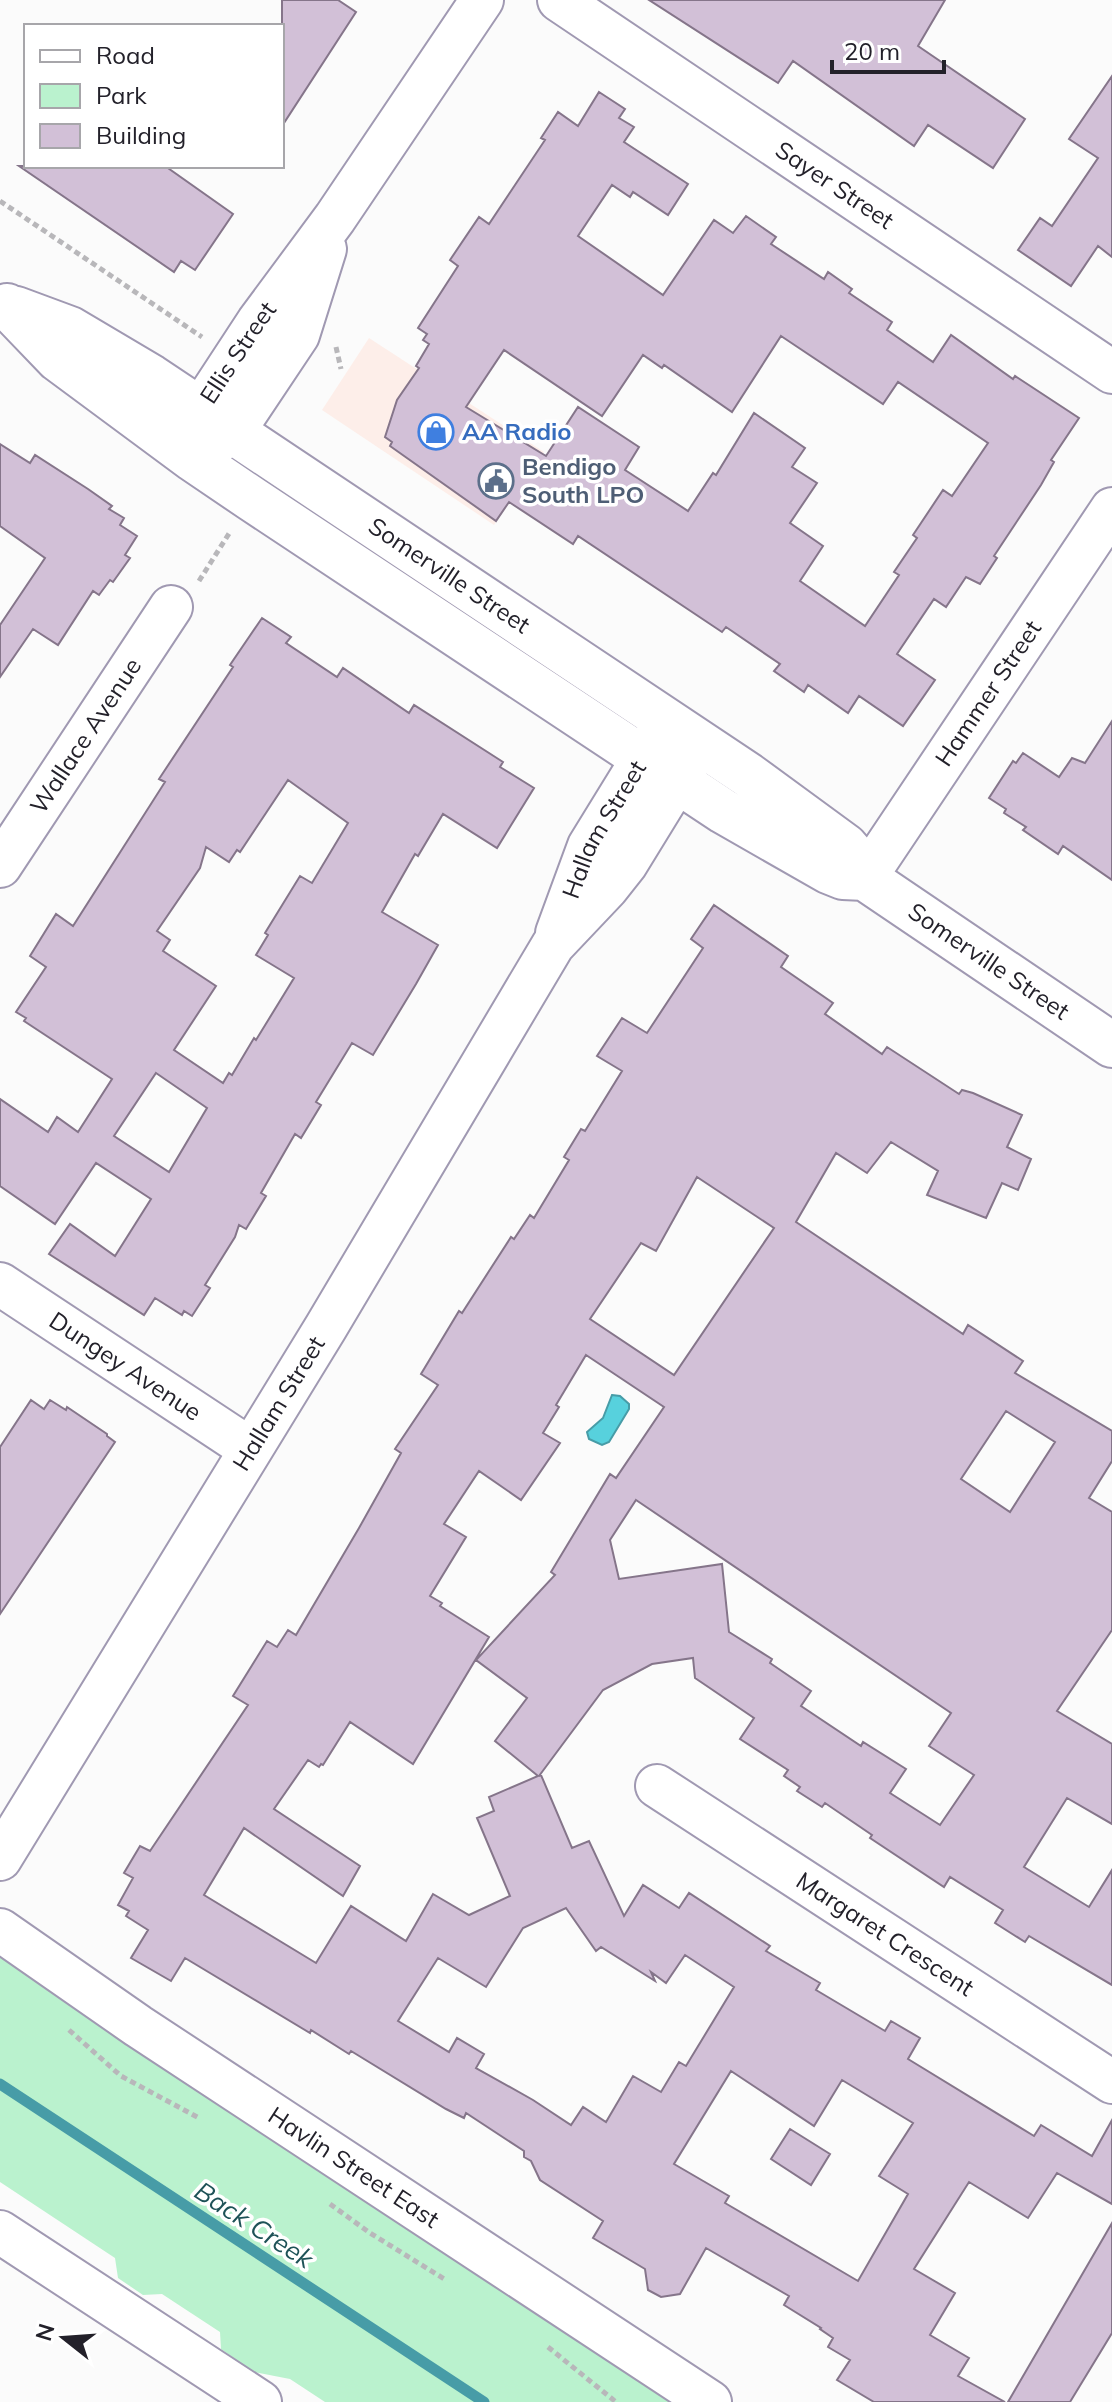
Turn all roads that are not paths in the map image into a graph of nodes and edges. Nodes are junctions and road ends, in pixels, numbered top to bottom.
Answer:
1 (482, 0) edge
2 (559, 0) edge
3 (4, 304) edge
4 (1112, 372) edge
5 (218, 420) junction
6 (193, 459) junction
7 (1112, 509) edge
8 (171, 607) road end
9 (683, 732) junction
10 (660, 769) junction
11 (0, 866) edge
12 (865, 878) junction
13 (1112, 1045) edge
14 (0, 1284) edge
15 (250, 1449) junction
16 (657, 1786) dead end
17 (0, 1859) edge
18 (0, 1930) edge
19 (1112, 2082) edge
20 (0, 2232) edge
21 (260, 2402) edge
22 (710, 2402) edge

1 - 5 street, Ellis Street
2 - 4 street, Sayer Street
3 - 5 street, Somerville Street
3 - 6 street, Somerville Street
5 - 6 street, Ellis Street
5 - 9 street, Somerville Street
6 - 10 street, Somerville Street
7 - 12 street, Hammer Street
8 - 11 street, Wallace Avenue
9 - 10 street, Hallam Street
9 - 12 street, Somerville Street
10 - 12 street, Somerville Street
10 - 15 street, Hallam Street
12 - 13 street, Somerville Street
14 - 15 street, Dungey Avenue
15 - 17 street, Hallam Street
16 - 19 street, Margaret Crescent
18 - 22 street, Havlin Street East
20 - 21 street

